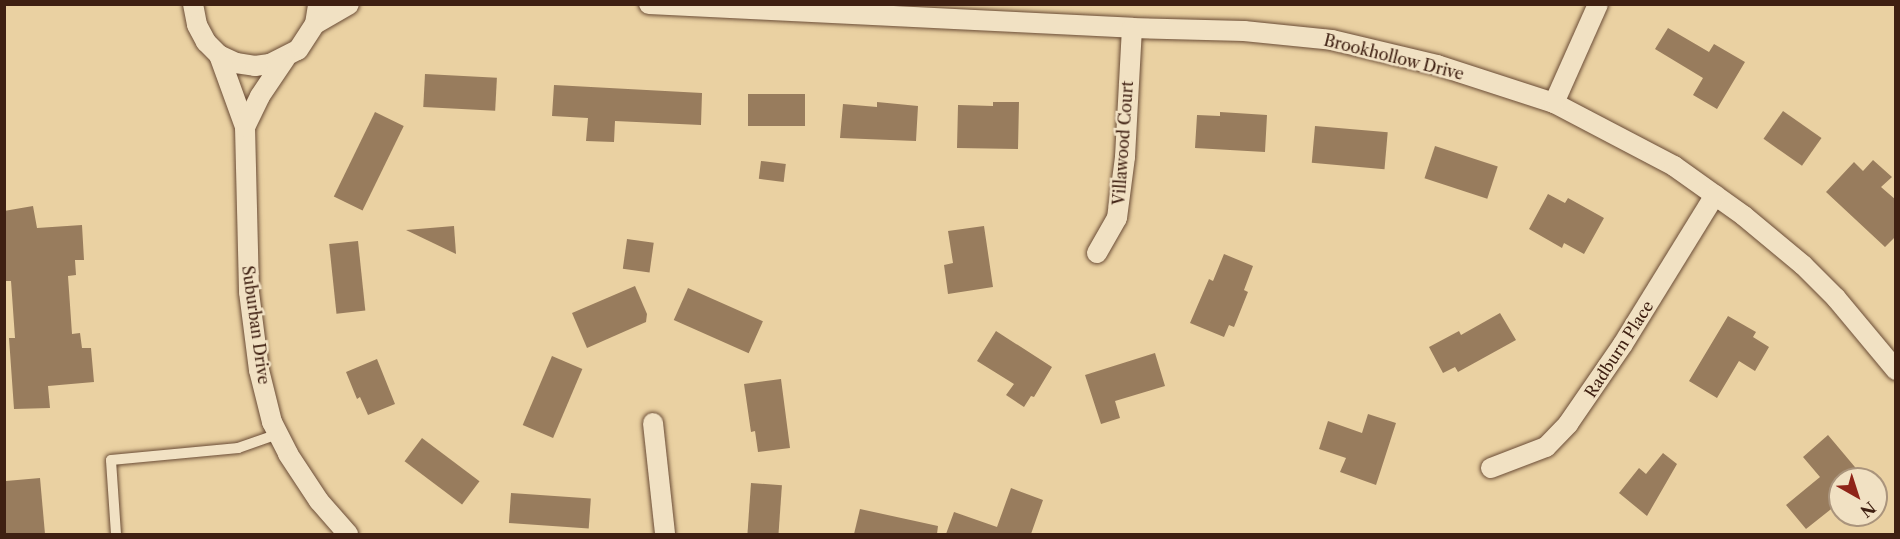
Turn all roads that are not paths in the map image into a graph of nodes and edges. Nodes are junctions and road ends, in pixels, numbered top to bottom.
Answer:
1 (193, 4) edge
2 (349, 4) edge
3 (650, 4) edge
4 (1598, 4) edge
5 (873, 9) edge
6 (316, 14) edge
7 (1132, 28) junction
8 (219, 55) junction
9 (277, 61) junction
10 (1554, 103) junction
11 (245, 127) junction
12 (1716, 195) junction
13 (1097, 253) dead end
14 (1896, 370) edge
15 (653, 423) dead end
16 (278, 434) junction
17 (1491, 468) dead end
18 (116, 534) edge
19 (348, 534) edge
20 (665, 534) edge

1 - 8 street, Suburban Drive
2 - 6 street
3 - 5 street, Brookhollow Drive
4 - 10 street
5 - 7 street, Brookhollow Drive
6 - 9 street
7 - 10 street, Brookhollow Drive
7 - 13 street, Villawood Court
8 - 9 street
8 - 11 street, Suburban Drive
9 - 11 street, Suburban Drive
10 - 12 street, Brookhollow Drive
11 - 16 street, Suburban Drive
12 - 14 street, Brookhollow Drive
12 - 17 street, Radburn Place
15 - 20 street
16 - 18 lane
16 - 19 street, Suburban Drive

